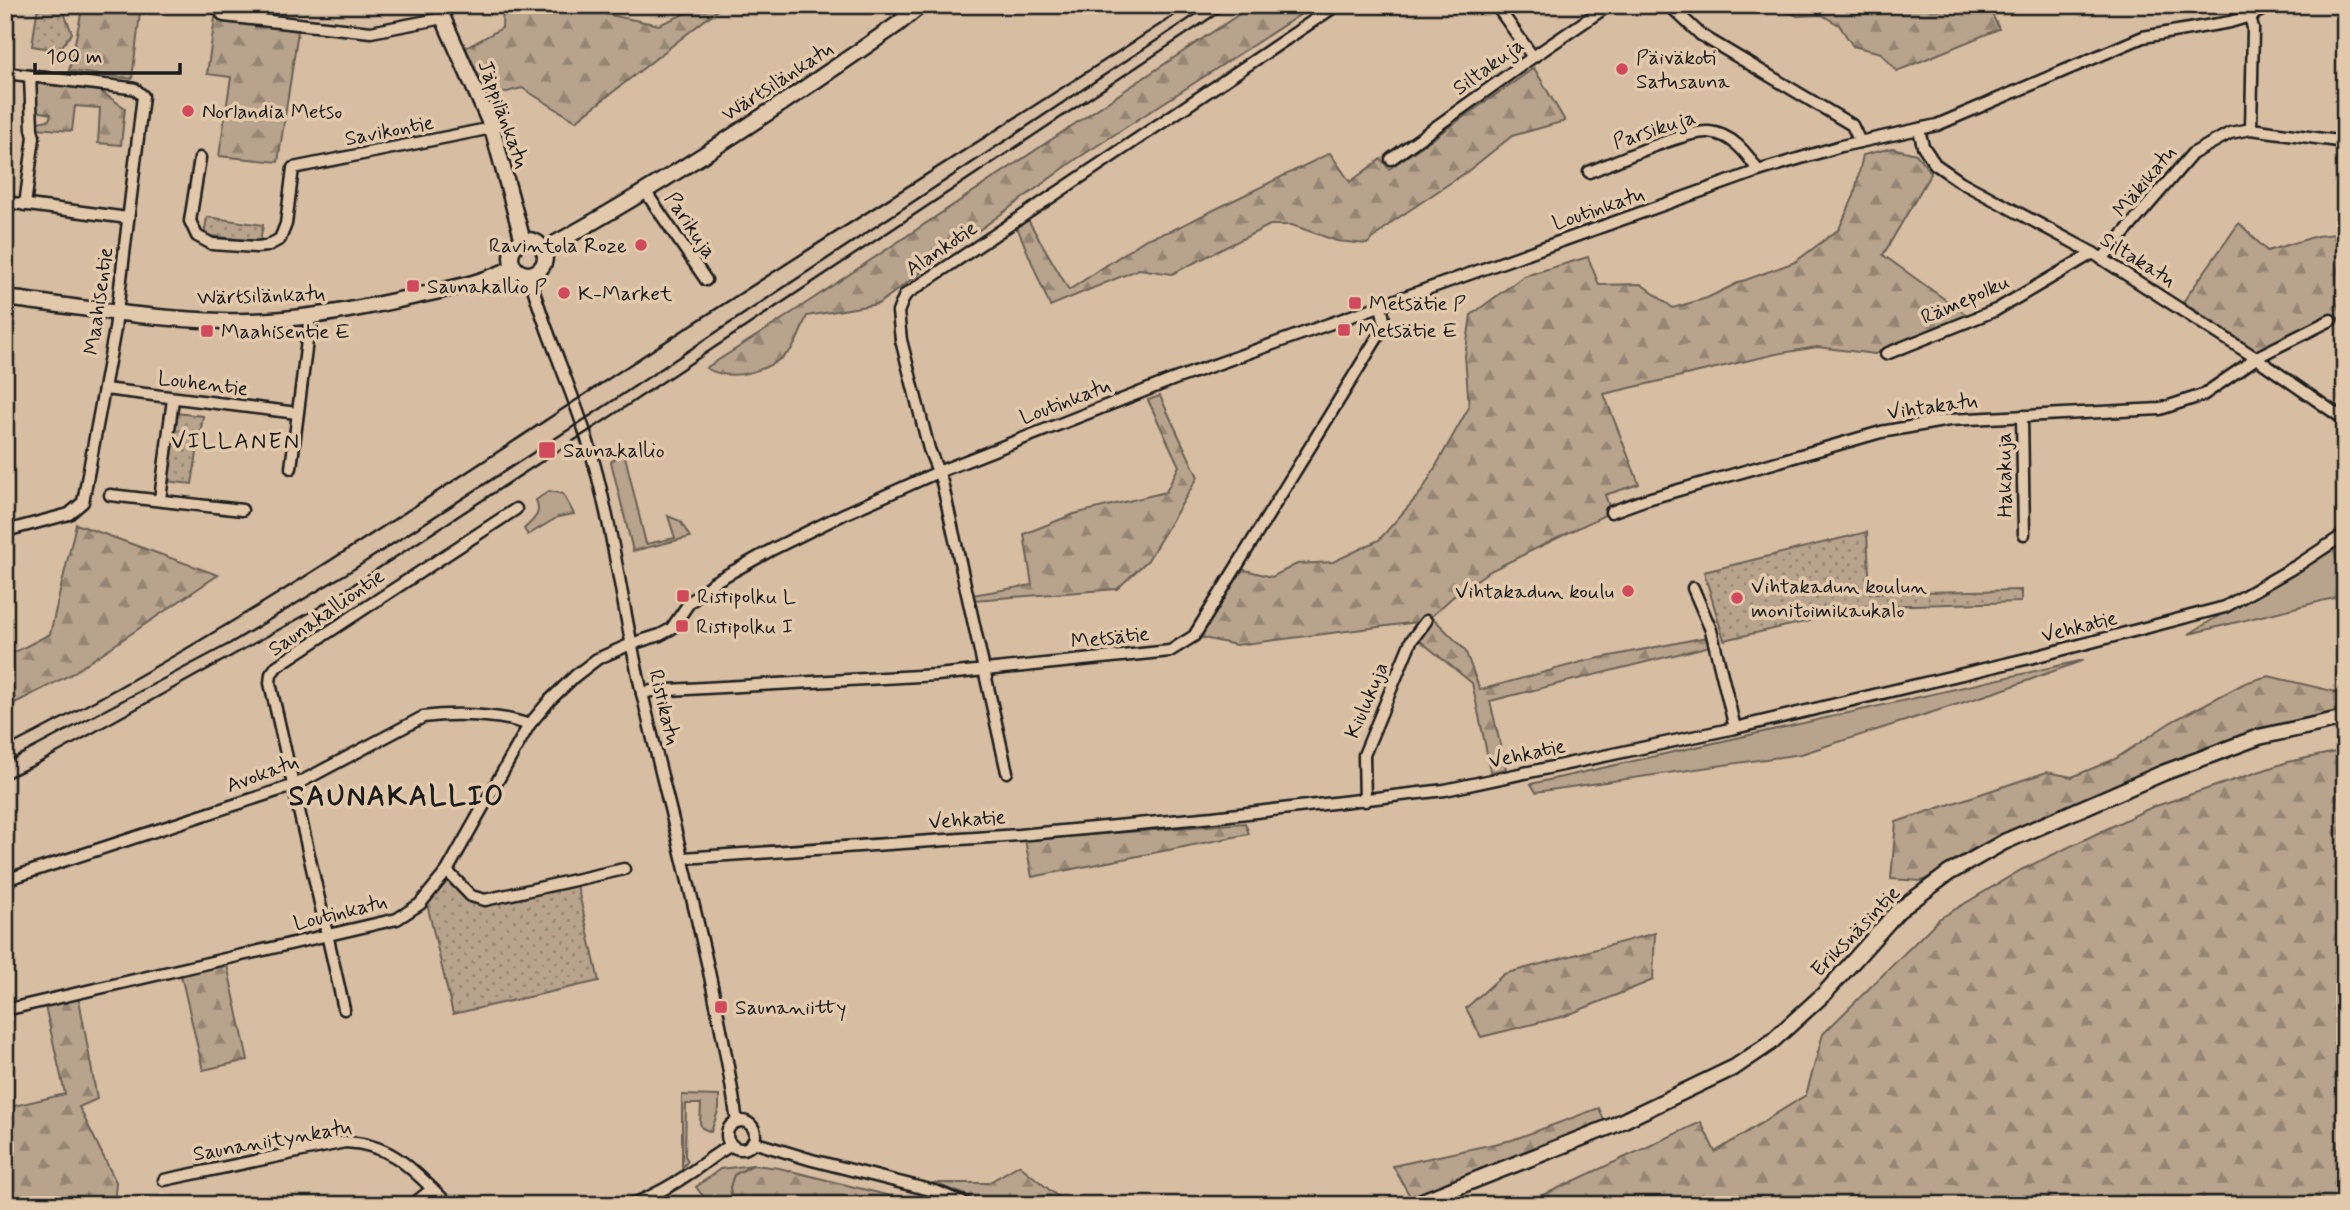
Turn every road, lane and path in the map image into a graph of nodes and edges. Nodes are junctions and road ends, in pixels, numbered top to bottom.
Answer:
1 (215, 5) edge
2 (921, 5) edge
3 (1337, 5) edge
4 (1496, 5) edge
5 (1609, 5) edge
6 (1669, 5) edge
7 (2247, 5) edge
8 (2272, 5) edge
9 (441, 12) edge
10 (2250, 16) junction
11 (1533, 57) junction
12 (5, 73) edge
13 (30, 76) junction
14 (492, 128) junction
15 (2251, 129) junction
16 (1919, 130) junction
17 (1860, 142) junction
18 (2345, 142) edge
19 (200, 158) dead end
20 (1391, 159) dead end
21 (1589, 172) dead end
22 (1758, 172) junction
23 (645, 191) junction
24 (5, 202) edge
25 (25, 205) junction
26 (128, 218) junction
27 (523, 241) junction
28 (543, 250) junction
29 (2098, 256) junction
30 (514, 267) junction
31 (529, 274) junction
32 (706, 280) dead end
33 (5, 298) edge
34 (1381, 305) junction
35 (117, 312) junction
36 (310, 317) junction
37 (2331, 320) dead end
38 (1886, 354) dead end
39 (2256, 358) junction
40 (105, 389) junction
41 (173, 399) junction
42 (297, 413) junction
43 (2022, 416) junction
44 (2345, 420) edge
45 (291, 468) dead end
46 (938, 472) junction
47 (110, 495) dead end
48 (160, 499) junction
49 (516, 509) dead end
50 (242, 510) dead end
51 (1611, 512) dead end
52 (5, 533) edge
53 (2024, 534) dead end
54 (2345, 534) edge
55 (1693, 588) dead end
56 (1426, 621) dead end
57 (631, 644) junction
58 (985, 670) junction
59 (642, 694) junction
60 (2345, 718) edge
61 (529, 725) junction
62 (1735, 728) junction
63 (1007, 772) dead end
64 (295, 785) junction
65 (1365, 801) junction
66 (682, 858) junction
67 (624, 869) dead end
68 (447, 871) junction
69 (5, 880) edge
70 (328, 936) junction
71 (344, 1009) dead end
72 (5, 1010) edge
73 (737, 1122) junction
74 (753, 1142) junction
75 (732, 1145) junction
76 (164, 1180) dead end
77 (432, 1189) junction
78 (412, 1205) edge
79 (449, 1205) edge
80 (631, 1205) edge
81 (968, 1205) edge
82 (1412, 1205) edge

1 - 9 street
2 - 23 street, Wärtsilänkatu
3 - 46 street, Alankotie
4 - 11 street
5 - 11 street, Siltakuja
6 - 17 street
7 - 10 street
8 - 10 street, Loutinkatu
9 - 14 street, Jäppilänkatu
10 - 15 street
10 - 16 street, Loutinkatu
11 - 20 street, Siltakuja
12 - 13 street
13 - 25 street
13 - 26 street, Maahisentie
14 - 19 street, Savikontie
14 - 27 street, Jäppilänkatu
15 - 18 street, Mäkikatu
15 - 29 street, Mäkikatu
16 - 17 street, Loutinkatu
16 - 29 street, Siltakatu
17 - 22 street, Loutinkatu
21 - 22 street, Parsikuja
22 - 34 street, Loutinkatu
23 - 28 street, Wärtsilänkatu
23 - 32 street, Parikuja
24 - 25 street
25 - 26 street
26 - 35 street, Maahisentie
27 - 28 street
27 - 30 street
28 - 31 street
29 - 38 street, Rämepolku
29 - 39 street, Siltakatu
30 - 31 street
30 - 36 street, Wärtsilänkatu
31 - 57 street, Ristikatu
33 - 35 street, Wärtsilänkatu
34 - 46 street, Loutinkatu
34 - 58 street, Metsätie
35 - 36 street, Wärtsilänkatu
35 - 40 street, Maahisentie
36 - 42 street
37 - 39 street, Vihtakatu
39 - 43 street, Vihtakatu
39 - 44 street, Siltakatu
40 - 41 street, Louhentie
40 - 52 street, Maahisentie
41 - 42 street, Louhentie
41 - 48 street
42 - 45 street
43 - 51 street, Vihtakatu
43 - 53 street, Hakakuja
46 - 57 street, Loutinkatu
46 - 58 street, Alankotie
47 - 48 street
48 - 50 street
49 - 64 street, Saunakalliontie
54 - 62 street, Vehkatie
55 - 62 street
56 - 65 street, Kiulukuja
57 - 59 street, Ristikatu
57 - 61 street, Loutinkatu
58 - 59 street, Metsätie
58 - 63 street, Alankotie
59 - 66 street, Ristikatu
60 - 82 street, Eriksnäsintie
61 - 64 street, Avokatu
61 - 68 street, Loutinkatu
62 - 65 street, Vehkatie
64 - 69 street, Avokatu
64 - 70 street, Saunakalliontie
65 - 66 street, Vehkatie
66 - 73 street, Ristikatu
67 - 68 street
68 - 70 street, Loutinkatu
70 - 71 street, Saunakalliontie
70 - 72 street, Loutinkatu
73 - 74 street
73 - 75 street
74 - 75 street
74 - 81 street
75 - 80 street
76 - 77 street, Saunaniitynkatu
77 - 78 street
77 - 79 street, Saunaniitynkatu

